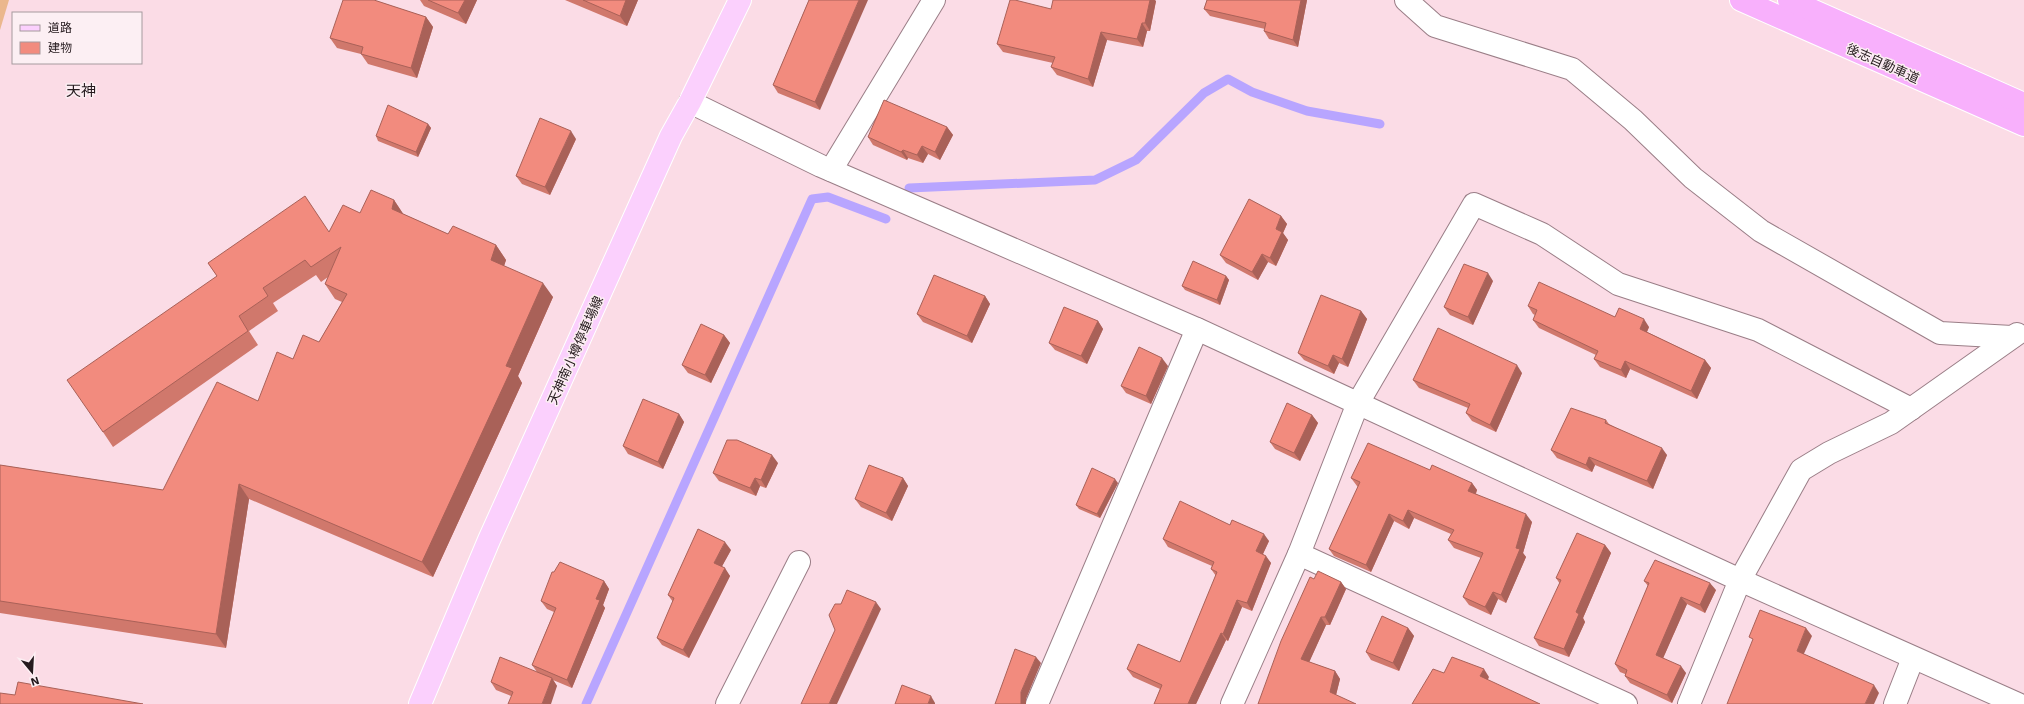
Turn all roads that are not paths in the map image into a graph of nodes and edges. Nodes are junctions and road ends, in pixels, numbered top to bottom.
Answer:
1 (740, 0) edge
2 (934, 0) edge
3 (1406, 0) edge
4 (1742, 0) edge
5 (1789, 0) edge
6 (690, 102) junction
7 (2024, 104) edge
8 (2024, 125) edge
9 (831, 170) junction
10 (1197, 329) junction
11 (2018, 333) edge
12 (1358, 403) junction
13 (1911, 409) junction
14 (1299, 554) junction
15 (799, 562) dead end
16 (1740, 580) junction
17 (1913, 658) junction
18 (420, 704) edge
19 (727, 704) edge
20 (1037, 704) edge
21 (1232, 704) edge
22 (1626, 704) edge
23 (1689, 704) edge
24 (1895, 704) edge
25 (2018, 704) edge

1 - 6 main road, 天神南小樽停車場線
2 - 9 street
3 - 11 street
4 - 8 highway, 後志自動車道
5 - 7 highway, 後志自動車道
6 - 9 street
6 - 18 main road, 天神南小樽停車場線
9 - 10 street
10 - 12 street
10 - 20 street
11 - 13 street
12 - 13 street
12 - 14 street
12 - 16 street
13 - 16 street
14 - 21 street
14 - 22 street
15 - 19 street
16 - 17 street
16 - 23 street
17 - 24 street
17 - 25 street

